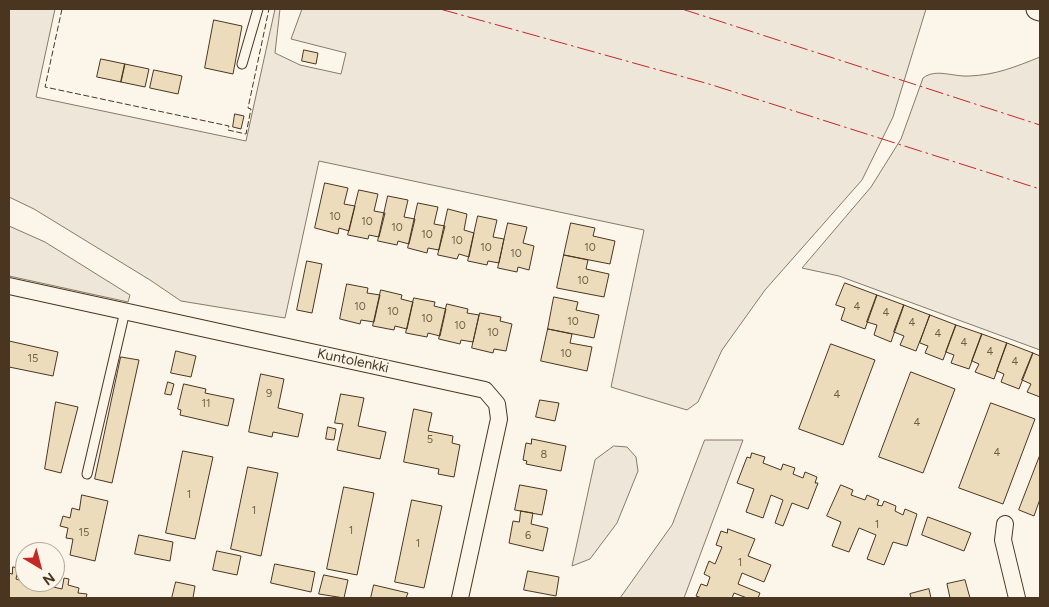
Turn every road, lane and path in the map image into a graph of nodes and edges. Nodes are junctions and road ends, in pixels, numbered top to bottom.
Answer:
1 (258, 9) edge
2 (242, 64) dead end
3 (9, 286) edge
4 (125, 311) junction
5 (87, 474) dead end
6 (1005, 524) dead end
7 (460, 598) edge
8 (1018, 598) edge

1 - 2 lane
3 - 4 street, Kuntolenkki
4 - 5 lane
4 - 7 street, Kuntolenkki
6 - 8 street

